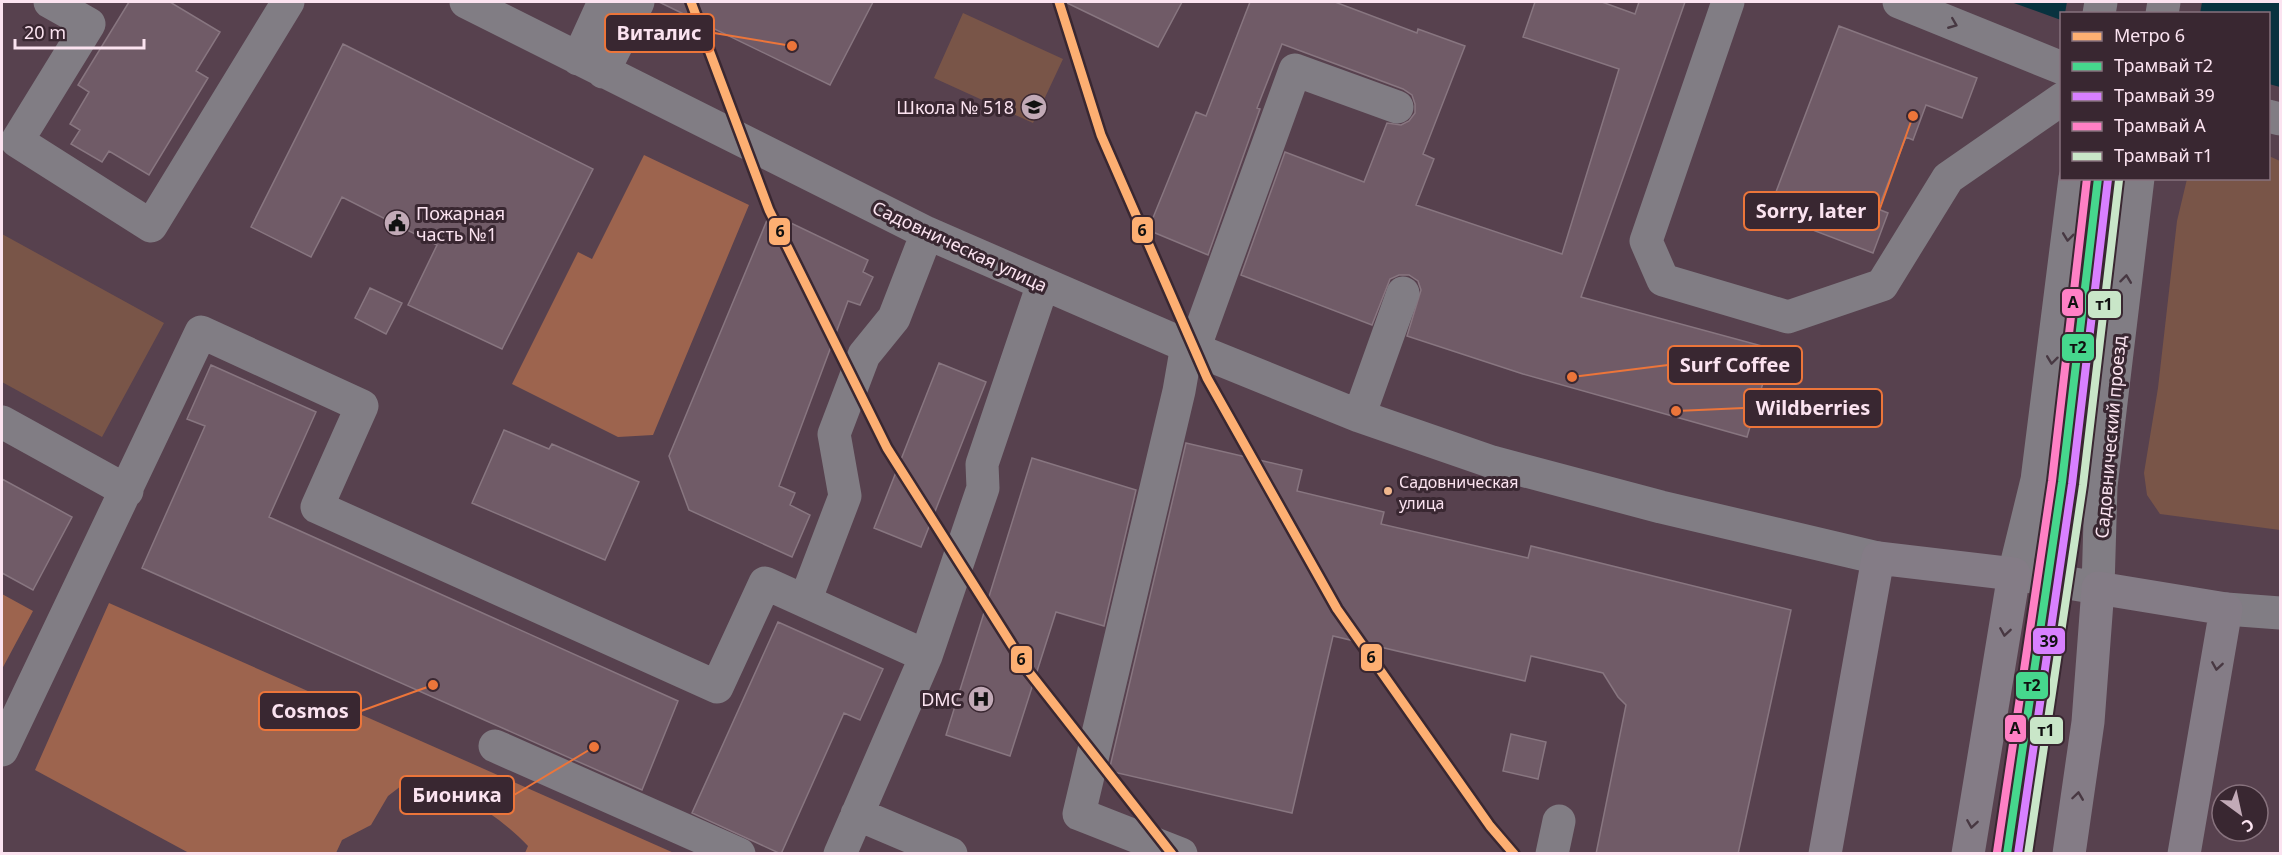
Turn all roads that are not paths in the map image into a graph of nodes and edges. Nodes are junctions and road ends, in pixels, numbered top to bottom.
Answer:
1 (50, 2) edge
2 (288, 2) edge
3 (466, 2) edge
4 (604, 2) edge
5 (638, 2) edge
6 (1728, 2) edge
7 (1899, 2) edge
8 (591, 65) junction
9 (2060, 68) edge
10 (2060, 100) edge
11 (1397, 107) dead end
12 (2075, 180) edge
13 (2138, 180) edge
14 (927, 233) junction
15 (1043, 284) junction
16 (1403, 293) dead end
17 (1190, 347) junction
18 (1359, 416) junction
19 (2, 422) edge
20 (127, 491) junction
21 (1878, 558) junction
22 (2014, 574) junction
23 (2098, 588) junction
24 (805, 601) junction
25 (2226, 609) junction
26 (2280, 613) edge
27 (926, 656) junction
28 (495, 746) dead end
29 (2, 750) edge
30 (857, 814) junction
31 (1559, 821) dead end
32 (739, 854) edge
33 (840, 854) edge
34 (951, 854) edge
35 (1180, 854) edge
36 (1552, 854) edge
37 (1825, 854) edge
38 (1968, 854) edge
39 (2069, 854) edge
40 (2184, 854) edge

1 - 2 street
3 - 8 street, Садовническая улица
4 - 8 street
5 - 8 street
6 - 10 street
7 -> 9 street
8 - 14 street, Садовническая улица
11 - 17 street
12 -> 22 street
23 -> 13 street, Садовнический проезд
14 - 15 street, Садовническая улица
14 - 24 street
15 - 17 street, Садовническая улица
15 - 27 street
16 - 18 street
17 - 18 street, Садовническая улица
17 - 35 street
18 - 21 street, Садовническая улица
19 - 20 street
20 - 24 street
20 - 29 street
21 - 22 main road, Садовническая улица
21 - 37 main road
22 - 23 street, Садовническая улица
22 -> 38 main road
23 - 25 main road, Садовническая улица
39 -> 23 main road
24 - 27 street
25 - 26 street, Садовническая улица
25 -> 40 main road
27 - 30 street
28 - 32 street
30 - 33 street
30 - 34 street
31 - 36 street

